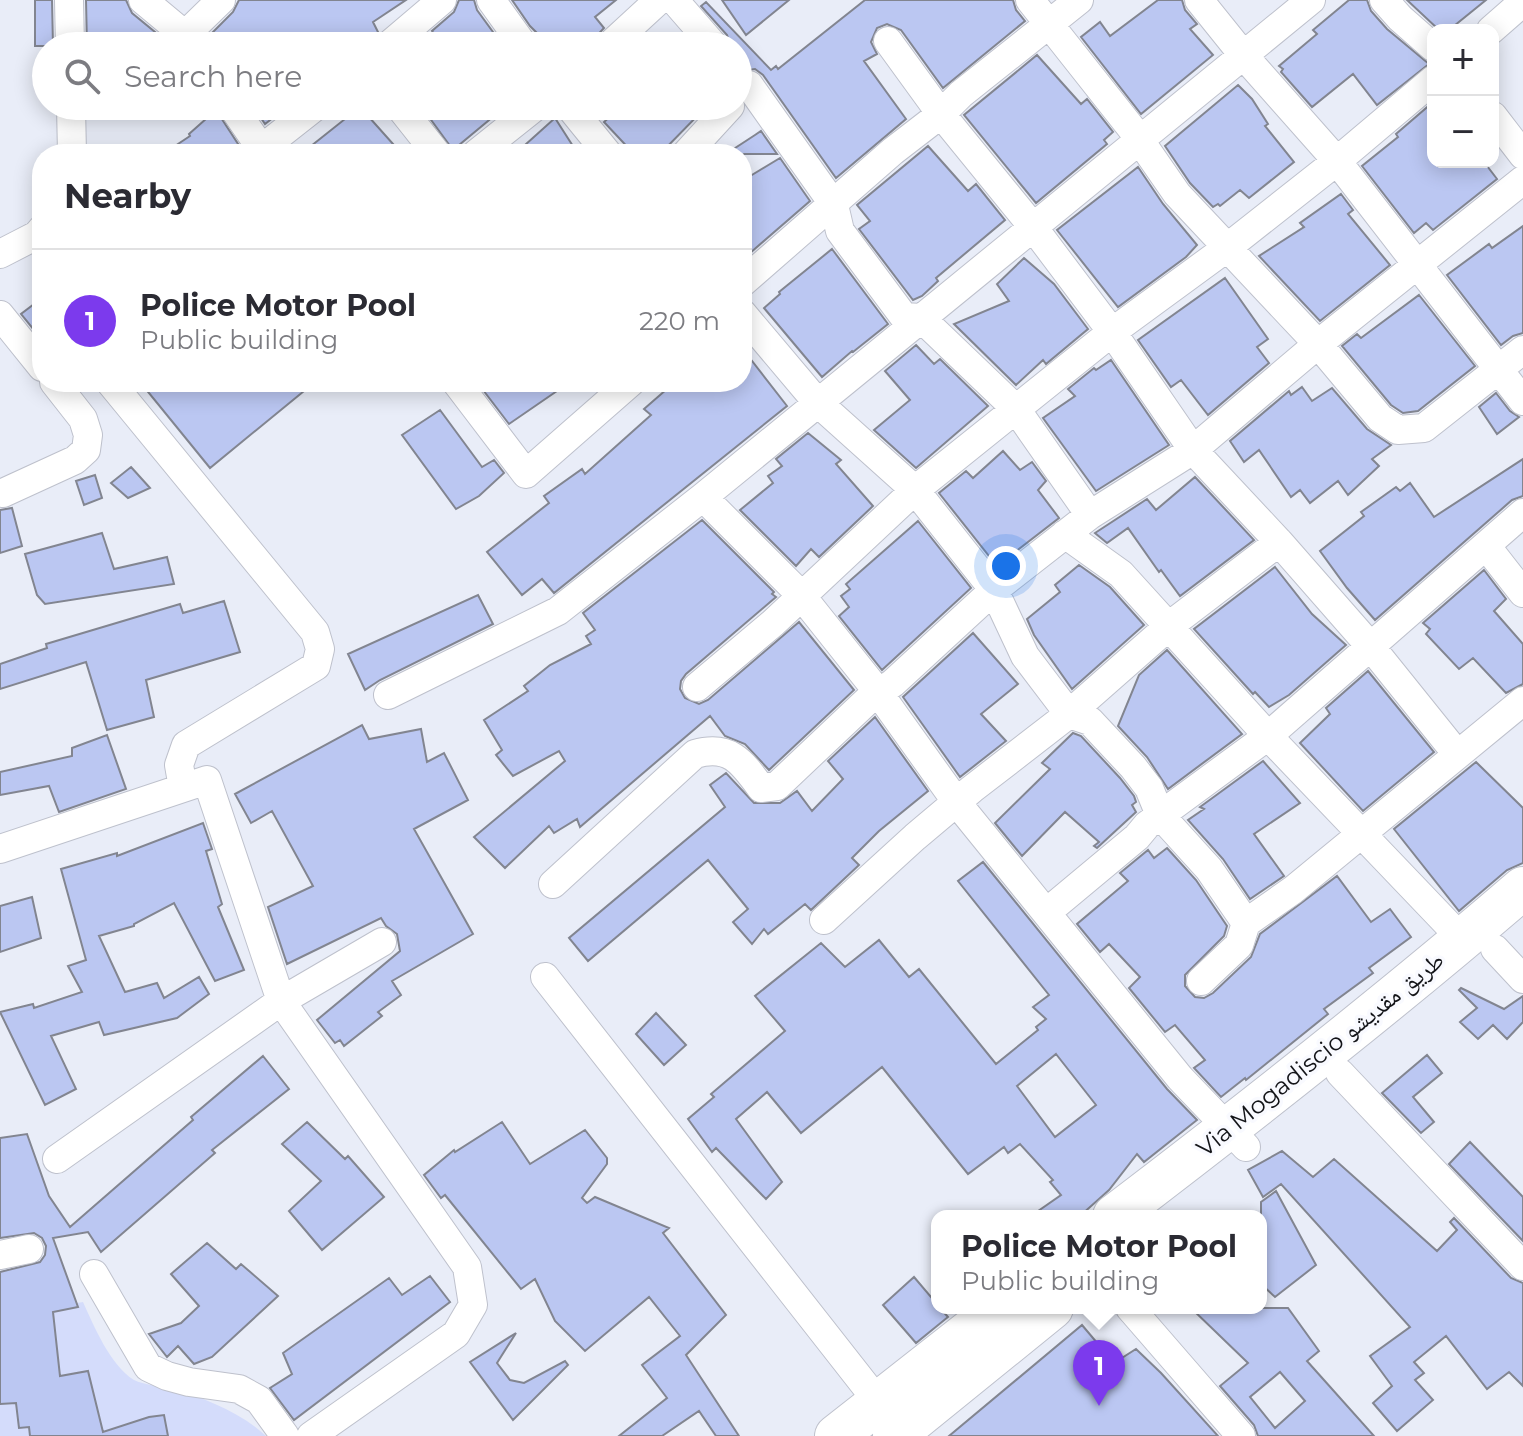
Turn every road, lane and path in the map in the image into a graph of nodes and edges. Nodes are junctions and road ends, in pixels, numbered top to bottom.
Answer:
1 (69, 0) edge
2 (143, 0) edge
3 (221, 0) edge
4 (442, 0) edge
5 (491, 0) edge
6 (659, 0) edge
7 (674, 0) edge
8 (1030, 0) edge
9 (1079, 0) edge
10 (1199, 0) edge
11 (1311, 0) edge
12 (1384, 0) edge
13 (1523, 2) edge
14 (1049, 24) junction
15 (1498, 24) edge
16 (70, 32) edge
17 (179, 32) edge
18 (195, 32) edge
19 (404, 32) edge
20 (514, 32) edge
21 (624, 32) edge
22 (702, 32) edge
23 (888, 41) dead end
24 (1427, 42) edge
25 (1244, 56) junction
26 (1427, 85) edge
27 (752, 106) edge
28 (941, 114) junction
29 (71, 120) edge
30 (241, 120) edge
31 (300, 120) edge
32 (410, 120) edge
33 (518, 120) edge
34 (580, 120) edge
35 (714, 120) edge
36 (1499, 124) edge
37 (1140, 141) junction
38 (72, 144) edge
39 (255, 144) edge
40 (272, 144) edge
41 (429, 144) edge
42 (488, 144) edge
43 (600, 144) edge
44 (694, 144) edge
45 (1523, 155) edge
46 (1337, 161) junction
47 (1523, 180) edge
48 (834, 205) junction
49 (1033, 227) junction
50 (32, 237) edge
51 (1228, 247) junction
52 (0, 254) edge
53 (1417, 263) junction
54 (752, 275) edge
55 (0, 315) edge
56 (921, 318) junction
57 (752, 325) edge
58 (1112, 332) junction
59 (1318, 344) junction
60 (1523, 350) edge
61 (32, 355) edge
62 (1499, 370) junction
63 (62, 392) edge
64 (118, 392) edge
65 (464, 392) edge
66 (620, 392) edge
67 (1523, 401) edge
68 (817, 402) junction
69 (1016, 409) junction
70 (1193, 450) junction
71 (915, 490) junction
72 (3, 493) dead end
73 (703, 497) junction
74 (1523, 513) edge
75 (1090, 515) junction
76 (1065, 534) junction
77 (1279, 542) junction
78 (1487, 547) junction
79 (994, 590) junction
80 (1523, 593) edge
81 (800, 594) junction
82 (1169, 626) junction
83 (1371, 647) junction
84 (697, 687) dead end
85 (878, 692) junction
86 (388, 695) dead end
87 (1523, 701) edge
88 (1069, 714) junction
89 (1268, 736) junction
90 (1457, 754) junction
91 (183, 788) junction
92 (958, 804) junction
93 (1160, 815) junction
94 (1363, 833) junction
95 (0, 849) edge
96 (553, 884) dead end
97 (1523, 888) edge
98 (1047, 912) junction
99 (824, 920) dead end
100 (1246, 923) junction
101 (382, 942) dead end
102 (1501, 949) edge
103 (545, 977) dead end
104 (1201, 981) dead end
105 (281, 1001) junction
106 (1340, 1073) junction
107 (1238, 1138) junction
108 (57, 1159) dead end
109 (1124, 1210) edge
110 (1168, 1210) edge
111 (29, 1249) dead end
112 (0, 1255) edge
113 (1523, 1266) edge
114 (94, 1274) dead end
115 (1033, 1314) edge
116 (1135, 1314) edge
117 (993, 1327) edge
118 (886, 1420) edge
119 (285, 1436) edge
120 (311, 1436) edge
121 (836, 1436) edge
122 (1241, 1436) edge

1 - 16 street
2 - 17 street
3 - 18 street
4 - 19 street
5 - 20 street
6 - 21 street
7 - 22 street
8 - 14 street
9 - 14 street
10 - 25 street
11 - 25 street
12 - 24 street
13 - 15 street
14 - 28 street
14 - 37 street
23 - 28 street
25 - 37 street
25 - 46 street
26 - 46 street
27 - 48 street
28 - 48 street
28 - 49 street
29 - 38 street
30 - 39 street
31 - 40 street
32 - 41 street
33 - 42 street
34 - 43 street
35 - 44 street
36 - 45 street
37 - 49 street
37 - 51 street
46 - 51 street
46 - 53 street
47 - 53 street
48 - 54 street
48 - 56 street
49 - 56 street
49 - 58 street
50 - 52 street
51 - 58 street
51 - 59 street
53 - 59 street
53 - 62 street
55 - 61 street
56 - 68 street
56 - 69 street
57 - 68 street
58 - 69 street
58 - 70 street
59 - 62 street
59 - 70 street
60 - 62 street
62 - 67 street
63 - 72 street
64 - 91 street
65 - 66 street
68 - 71 street
68 - 73 street
69 - 71 street
69 - 75 street
70 - 75 street
70 - 77 street
71 - 79 street
71 - 81 street
73 - 81 street
73 - 86 street
74 - 78 street
75 - 76 street
76 - 79 street
76 - 82 street
77 - 82 street
77 - 83 street
78 - 80 street
78 - 83 street
79 - 85 street
79 - 88 street
81 - 84 street
81 - 85 street
82 - 88 street
82 - 89 street
83 - 89 street
83 - 90 street
85 - 92 street
85 - 96 street
87 - 90 street
88 - 92 street
88 - 93 street
89 - 93 street
89 - 94 street
90 - 94 street
91 - 95 street
91 - 105 street
92 - 98 street
92 - 99 street
93 - 98 street
93 - 100 street
94 - 100 street
94 - 102 street
97 - 102 highway, Via Mogadiscio طريق مقديشو
98 - 107 street
100 - 104 street
101 - 105 street
102 - 106 highway, Via Mogadiscio طريق مقديشو
102 - 107 highway, Via Mogadiscio طريق مقديشو
103 - 118 street
105 - 108 street
105 - 120 street
106 - 107 highway, Via Mogadiscio طريق مقديشو
106 - 113 street
107 - 109 highway, Via Mogadiscio طريق مقديشو
107 - 110 highway, Via Mogadiscio طريق مقديشو
111 - 112 street
114 - 119 street
115 - 117 highway
116 - 122 street
117 - 118 highway
118 - 121 highway

